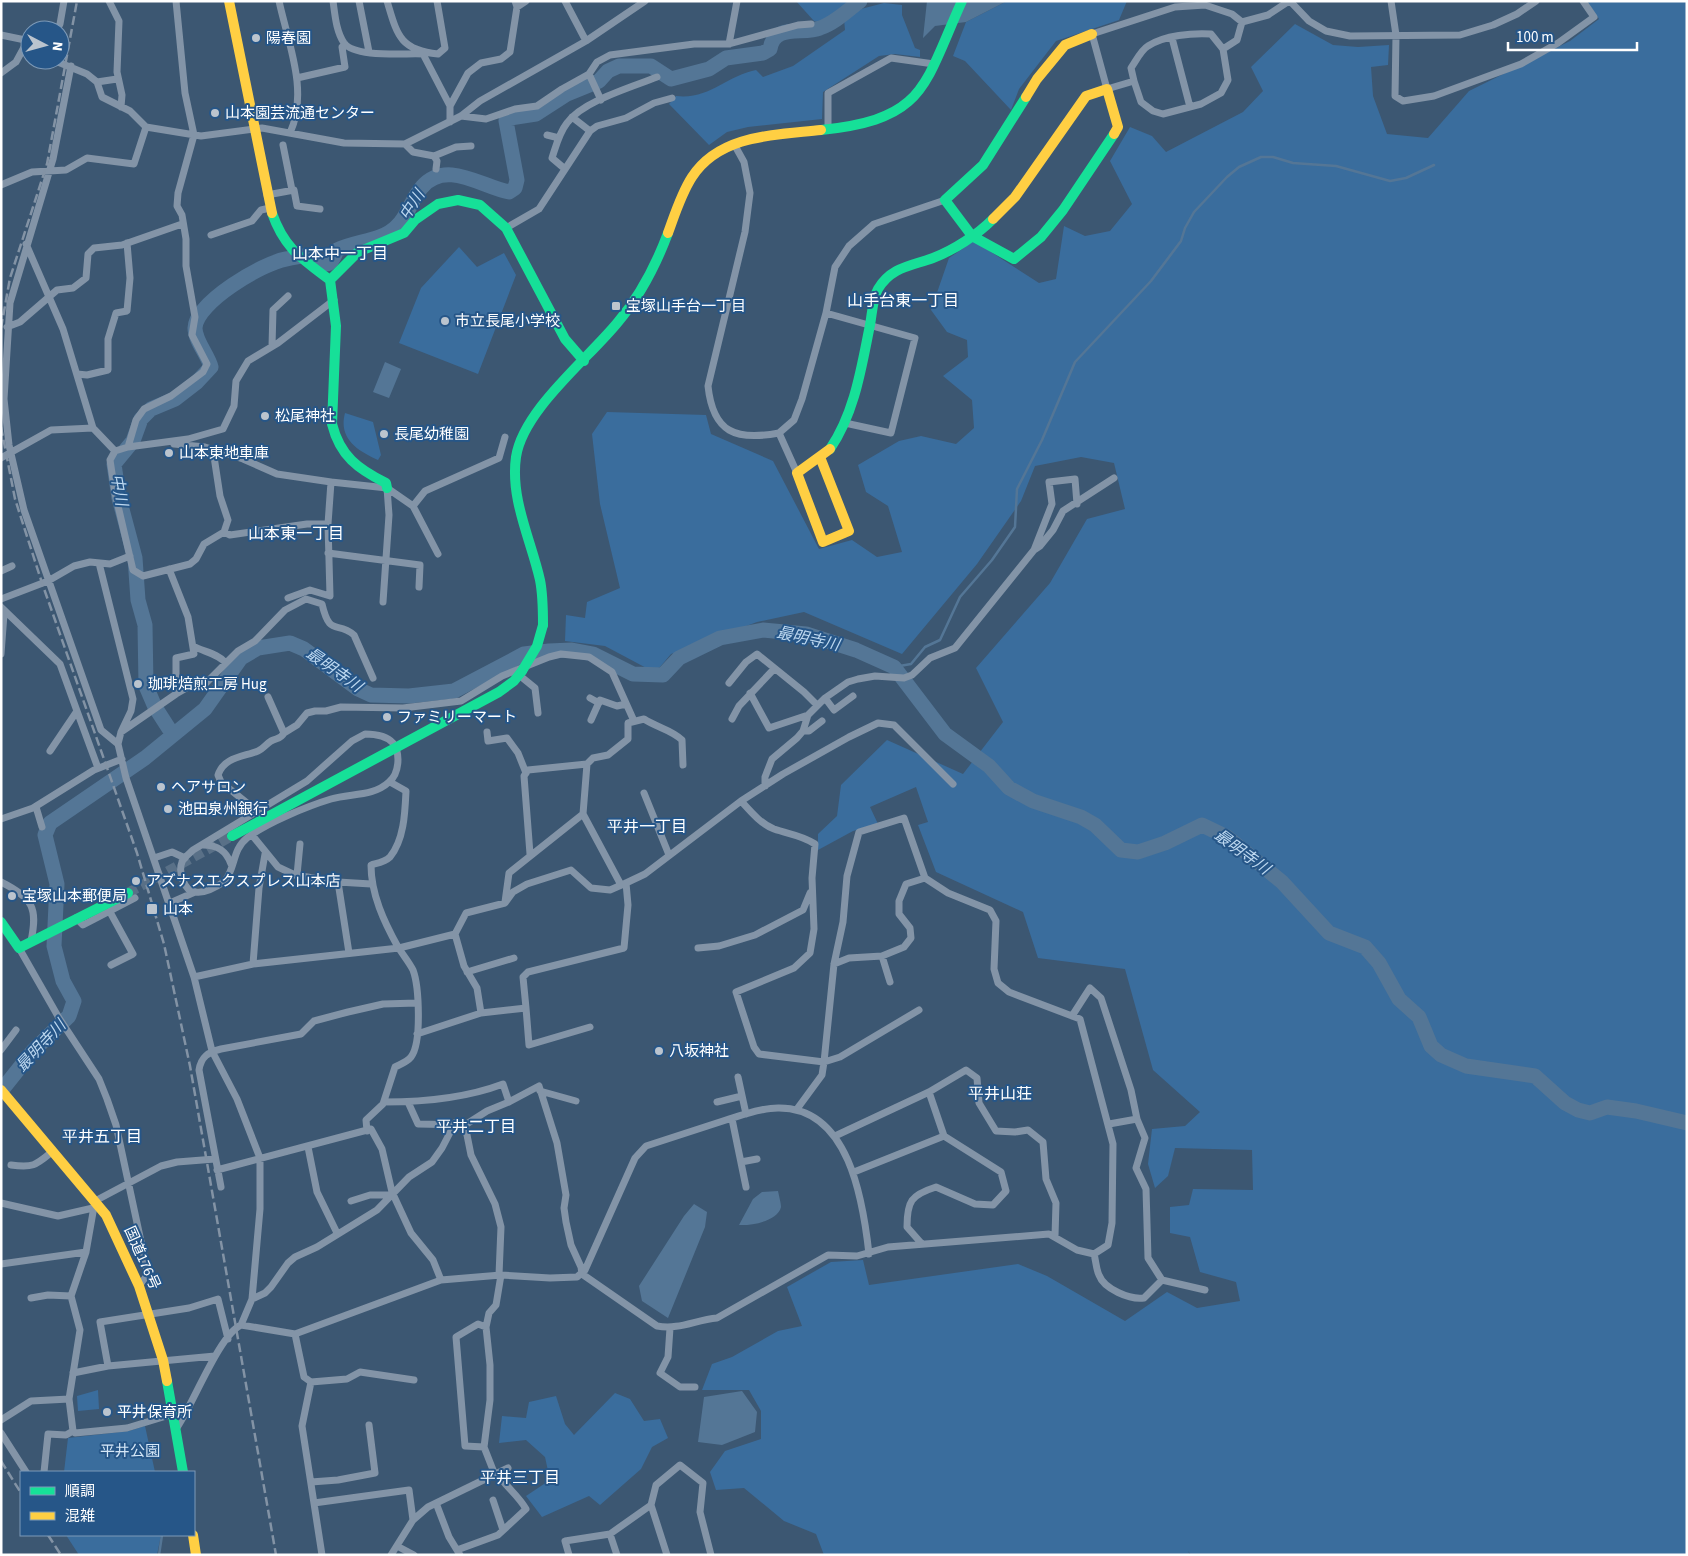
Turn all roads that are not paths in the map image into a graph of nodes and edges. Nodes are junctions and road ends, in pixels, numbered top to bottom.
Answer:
1 (64, 1) edge
2 (109, 1) edge
3 (176, 1) edge
4 (229, 1) edge
5 (279, 1) edge
6 (333, 1) edge
7 (359, 1) edge
8 (387, 1) edge
9 (437, 1) edge
10 (526, 1) edge
11 (565, 1) edge
12 (645, 1) edge
13 (737, 1) edge
14 (962, 1) edge
15 (1290, 1) edge
16 (1391, 1) edge
17 (1536, 1) edge
18 (1582, 1) edge
19 (516, 4) edge
20 (61, 20) edge
21 (1242, 22) junction
22 (811, 24) dead end
23 (1092, 34) junction
24 (1, 35) edge
25 (1396, 35) junction
26 (1172, 38) junction
27 (20, 39) edge
28 (586, 41) junction
29 (345, 44) junction
30 (729, 44) junction
31 (1223, 49) junction
32 (369, 52) junction
33 (424, 53) junction
34 (20, 56) edge
35 (934, 64) junction
36 (71, 66) joint
37 (1, 73) edge
38 (589, 74) junction
39 (657, 77) dead end
40 (117, 78) junction
41 (297, 78) junction
42 (1134, 81) junction
43 (97, 82) junction
44 (1107, 88) junction
45 (672, 98) dead end
46 (601, 100) junction
47 (450, 106) junction
48 (121, 107) junction
49 (1190, 107) junction
50 (461, 116) junction
51 (572, 117) junction
52 (450, 122) junction
53 (146, 127) junction
54 (828, 128) junction
55 (253, 129) junction
56 (590, 131) junction
57 (290, 133) junction
58 (194, 135) junction
59 (547, 135) dead end
60 (558, 138) junction
61 (283, 144) dead end
62 (405, 144) junction
63 (734, 144) junction
64 (470, 146) dead end
65 (434, 156) junction
66 (436, 169) dead end
67 (565, 169) junction
68 (49, 172) junction
69 (1, 185) edge
70 (292, 190) junction
71 (267, 195) junction
72 (945, 200) junction
73 (270, 208) junction
74 (320, 209) dead end
75 (182, 224) junction
76 (506, 228) junction
77 (211, 236) dead end
78 (972, 236) junction
79 (127, 243) junction
80 (26, 244) junction
81 (330, 280) junction
82 (288, 296) dead end
83 (49, 297) junction
84 (334, 300) junction
85 (826, 313) junction
86 (870, 325) junction
87 (5, 330) edge
88 (272, 346) junction
89 (584, 360) junction
90 (77, 374) junction
91 (845, 423) junction
92 (93, 428) junction
93 (779, 433) junction
94 (505, 437) dead end
95 (163, 443) junction
96 (128, 447) junction
97 (213, 450) junction
98 (115, 451) junction
99 (11, 453) junction
100 (820, 457) junction
101 (1, 458) edge
102 (797, 473) junction
103 (1114, 478) dead end
104 (331, 482) junction
105 (387, 488) junction
106 (1077, 504) junction
107 (413, 506) junction
108 (328, 524) junction
109 (224, 532) junction
110 (1034, 550) junction
111 (328, 553) junction
112 (438, 554) dead end
113 (130, 556) junction
114 (386, 561) junction
115 (99, 563) junction
116 (12, 566) dead end
117 (169, 570) junction
118 (1, 571) edge
119 (48, 581) junction
120 (419, 587) dead end
121 (288, 598) dead end
122 (1, 600) edge
123 (383, 602) dead end
124 (3, 612) edge
125 (193, 646) junction
126 (1, 654) edge
127 (226, 663) junction
128 (774, 669) junction
129 (520, 673) junction
130 (373, 678) dead end
131 (729, 683) dead end
132 (750, 693) junction
133 (176, 694) junction
134 (853, 696) dead end
135 (268, 697) dead end
136 (590, 698) dead end
137 (825, 698) junction
138 (599, 703) junction
139 (626, 704) junction
140 (817, 705) junction
141 (77, 711) junction
142 (538, 714) dead end
143 (808, 715) junction
144 (732, 719) dead end
145 (591, 720) dead end
146 (822, 720) dead end
147 (634, 721) junction
148 (803, 731) junction
149 (121, 732) junction
150 (487, 732) dead end
151 (284, 733) junction
152 (118, 744) junction
153 (396, 748) junction
154 (50, 751) dead end
155 (122, 762) junction
156 (587, 764) junction
157 (683, 765) dead end
158 (98, 768) junction
159 (526, 773) junction
160 (390, 782) junction
161 (953, 784) dead end
162 (765, 786) junction
163 (644, 793) dead end
164 (741, 801) junction
165 (36, 806) junction
166 (258, 812) junction
167 (583, 814) junction
168 (1, 819) edge
169 (42, 827) dead end
170 (252, 835) junction
171 (232, 836) tunnel mouth
172 (300, 844) dead end
173 (203, 845) junction
174 (266, 854) junction
175 (530, 854) junction
176 (669, 855) junction
177 (154, 858) junction
178 (185, 858) junction
179 (231, 865) junction
180 (298, 875) junction
181 (925, 878) junction
182 (1, 882) edge
183 (338, 882) junction
184 (371, 884) junction
185 (623, 884) junction
186 (812, 888) junction
187 (195, 892) junction
188 (131, 896) joint
189 (170, 903) junction
190 (505, 903) junction
191 (110, 912) junction
192 (76, 918) junction
193 (1, 922) edge
194 (455, 934) junction
195 (30, 941) junction
196 (19, 948) junction
197 (399, 948) junction
198 (698, 948) dead end
199 (349, 954) junction
200 (882, 956) junction
201 (514, 958) dead end
202 (253, 964) junction
203 (834, 964) junction
204 (111, 965) dead end
205 (468, 972) junction
206 (194, 977) junction
207 (890, 982) dead end
208 (417, 1003) junction
209 (526, 1008) junction
210 (919, 1010) dead end
211 (481, 1013) junction
212 (1072, 1016) junction
213 (590, 1027) dead end
214 (16, 1030) dead end
215 (417, 1034) junction
216 (1, 1050) edge
217 (212, 1051) junction
218 (824, 1062) junction
219 (738, 1077) dead end
220 (1, 1090) edge
221 (540, 1091) junction
222 (929, 1092) junction
223 (742, 1096) junction
224 (384, 1102) junction
225 (408, 1102) junction
226 (509, 1102) junction
227 (576, 1102) dead end
228 (716, 1102) dead end
229 (797, 1109) junction
230 (746, 1114) junction
231 (732, 1118) junction
232 (1137, 1119) junction
233 (455, 1123) junction
234 (1109, 1124) junction
235 (465, 1125) junction
236 (367, 1130) junction
237 (835, 1136) junction
238 (944, 1136) junction
239 (308, 1147) junction
240 (53, 1151) junction
241 (260, 1158) junction
242 (215, 1159) junction
243 (757, 1159) dead end
244 (741, 1162) junction
245 (11, 1165) dead end
246 (217, 1170) junction
247 (854, 1172) junction
248 (128, 1183) junction
249 (220, 1187) dead end
250 (746, 1187) dead end
251 (391, 1193) junction
252 (351, 1201) dead end
253 (1, 1203) edge
254 (94, 1204) junction
255 (337, 1233) junction
256 (1055, 1236) junction
257 (922, 1244) junction
258 (86, 1252) junction
259 (869, 1254) junction
260 (1094, 1254) junction
261 (1, 1264) edge
262 (582, 1274) junction
263 (500, 1275) junction
264 (441, 1280) junction
265 (1162, 1280) junction
266 (139, 1286) junction
267 (1205, 1290) dead end
268 (71, 1296) junction
269 (31, 1298) dead end
270 (252, 1299) junction
271 (148, 1314) junction
272 (241, 1325) junction
273 (486, 1327) junction
274 (670, 1328) junction
275 (295, 1334) junction
276 (228, 1339) junction
277 (215, 1356) junction
278 (163, 1360) junction
279 (108, 1366) junction
280 (73, 1373) junction
281 (414, 1380) dead end
282 (311, 1382) junction
283 (695, 1387) dead end
284 (69, 1399) junction
285 (173, 1414) junction
286 (1, 1420) edge
287 (369, 1425) dead end
288 (176, 1429) junction
289 (73, 1431) junction
290 (1, 1433) edge
291 (484, 1447) junction
292 (508, 1468) dead end
293 (25, 1471) edge
294 (44, 1471) edge
295 (183, 1471) edge
296 (496, 1474) junction
297 (311, 1482) junction
298 (493, 1500) dead end
299 (314, 1503) junction
300 (436, 1503) junction
301 (651, 1506) junction
302 (413, 1520) junction
303 (503, 1530) junction
304 (610, 1534) junction
305 (193, 1536) edge
306 (397, 1546) junction
307 (459, 1552) edge
308 (196, 1555) edge
309 (322, 1555) edge
310 (391, 1555) edge
311 (414, 1555) edge
312 (569, 1555) edge
313 (617, 1555) edge
314 (666, 1555) edge
315 (711, 1555) edge

1 - 20 street
2 - 40 street
3 - 58 street
4 - 55 main road
5 - 41 street
6 - 29 street
7 - 32 street
8 - 33 street
9 - 33 street
10 - 19 street
11 - 28 street
12 - 28 street
13 - 30 street
14 - 35 main road
15 - 21 street
15 - 25 street
16 - 25 street
17 - 25 street
18 - 25 street
19 - 47 street
21 - 23 street
21 - 31 street
22 - 30 street
23 - 44 street
23 - 72 main road
24 - 27 street
26 - 31 street
26 - 42 street
26 - 49 street
28 - 50 street
29 - 32 street
29 - 41 street
30 - 38 street
31 - 49 street
32 - 33 street
33 - 47 street
34 - 37 street
35 - 54 main road
35 - 54 street
36 - 43 street
36 - 68 street
38 - 46 street
38 - 50 street
39 - 46 street
40 - 43 street
40 - 48 street
41 - 57 street
42 - 44 street
42 - 49 street
43 - 48 street
44 - 78 main road
44 - 78 main road
45 - 56 street
46 - 51 street
47 - 52 street
48 - 53 street
50 - 52 street
51 - 56 street
51 - 60 street
52 - 62 street
53 - 58 street
53 - 68 street
54 - 63 main road
55 - 57 street
55 - 58 street
55 - 71 main road
56 - 67 street
57 - 62 street
58 - 75 street
59 - 60 street
60 - 67 street
61 - 70 street
62 - 65 street
63 - 89 main road
63 - 93 street
64 - 65 street
65 - 66 street
67 - 76 street
68 - 69 street
68 - 80 street
70 - 71 street
70 - 74 street
71 - 73 main road
72 - 78 main road
72 - 85 street
73 - 77 street
73 - 81 main road
75 - 79 street
75 - 96 street
76 - 81 main road
76 - 89 main road
78 - 86 main road
79 - 83 street
79 - 90 street
80 - 83 street
80 - 87 street
81 - 84 main road
82 - 88 street
83 - 87 street
83 - 90 street
84 - 88 street
84 - 105 main road
85 - 86 street
85 - 93 street
86 - 91 main road
86 - 91 street
87 - 99 street
88 - 95 street
89 - 129 main road, bridge
90 - 92 street
91 - 100 main road
92 - 98 street
92 - 99 street
93 - 102 street
94 - 107 street
95 - 96 street
95 - 97 street
96 - 98 street
97 - 104 street
97 - 109 street
98 - 113 street
99 - 101 street
99 - 119 street
100 - 102 main road
100 - 102 main road
103 - 106 street
104 - 105 street
104 - 108 street
105 - 107 street
105 - 114 street
106 - 110 street
106 - 110 street
107 - 112 street
108 - 109 street
108 - 111 street
109 - 117 street
110 - 137 street
111 - 114 street
111 - 121 street
113 - 115 street
113 - 117 street
114 - 120 street
114 - 123 street
115 - 119 street
115 - 149 street
116 - 118 street
117 - 125 street
119 - 122 street
119 - 152 street
124 - 126 street
124 - 141 street
125 - 127 street
125 - 133 street
127 - 130 street
127 - 133 street
128 - 131 street
128 - 132 street
128 - 140 street
129 - 142 street
129 - 153 main road
132 - 143 street
132 - 144 street
133 - 149 street
134 - 137 street
135 - 151 street
136 - 138 street
137 - 140 street
138 - 139 street
138 - 145 street
139 - 147 street
139 - 151 street
140 - 143 street
141 - 154 street
141 - 158 street
143 - 148 street
146 - 148 street
147 - 156 street
147 - 157 street
148 - 162 street
149 - 152 street
150 - 159 street
151 - 166 street
152 - 155 street
153 - 160 street
153 - 166 street
153 - 171 main road
155 - 158 street
155 - 177 street
156 - 159 street
156 - 167 street
158 - 165 street
159 - 175 street
160 - 170 street
160 - 184 street
161 - 162 street
162 - 164 street
163 - 176 street
164 - 176 street
164 - 186 street
165 - 168 street
165 - 169 street
166 - 173 street
167 - 175 street
167 - 185 street
170 - 174 street
170 - 179 street
172 - 180 street
173 - 178 street
173 - 179 street
174 - 180 street
174 - 202 street
175 - 190 street
176 - 185 street
177 - 178 street
177 - 189 street
178 - 187 street
179 - 187 street
180 - 183 street
181 - 200 street
181 - 203 street
181 - 212 street
182 - 195 street
183 - 184 street
183 - 199 street
184 - 197 street
185 - 190 street
185 - 209 street
186 - 198 street
186 - 218 street
187 - 189 street
188 - 191 street
188 - 192 main road
189 - 206 street
190 - 194 street
191 - 192 street
191 - 204 street
192 - 195 main road
193 - 196 main road
194 - 197 street
194 - 205 street
195 - 196 main road
196 - 248 street
197 - 199 street
197 - 208 street
199 - 202 street
200 - 203 street
200 - 207 street
201 - 205 street
202 - 206 street
203 - 218 street
205 - 211 street
206 - 217 street
208 - 215 street
208 - 217 street
209 - 211 street
209 - 213 street
210 - 218 street
211 - 215 street
212 - 232 street
212 - 234 street
214 - 216 street
215 - 224 street
217 - 241 street
217 - 242 street
218 - 229 street
219 - 223 street
220 - 240 main road, 国道176号
221 - 226 street
221 - 227 street
221 - 262 street
222 - 237 street
222 - 238 street
222 - 256 street
223 - 228 street
223 - 230 street
224 - 225 street
224 - 236 street
225 - 226 street
225 - 233 street
226 - 235 street
229 - 230 street
229 - 237 street
230 - 231 street
231 - 244 street
231 - 262 street
232 - 234 street
232 - 265 street
233 - 235 street
233 - 251 street
234 - 260 street
235 - 263 street
236 - 239 street
236 - 251 street
237 - 247 street
238 - 247 street
238 - 257 street
239 - 241 street
239 - 255 street
240 - 245 street
240 - 254 main road, 国道176号
241 - 246 street
241 - 270 street
242 - 246 street
242 - 248 street
243 - 244 street
244 - 250 street
246 - 249 street
247 - 259 street
248 - 254 street
248 - 266 street
251 - 252 street
251 - 255 street
251 - 264 street
253 - 254 street
254 - 258 street
254 - 266 main road, 国道176号
255 - 270 street
256 - 257 street
256 - 260 street
257 - 259 street
258 - 261 street
258 - 268 street
259 - 274 street
260 - 265 street
262 - 263 street
262 - 274 street
263 - 264 street
263 - 273 street
264 - 275 street
265 - 267 street
266 - 271 main road, 国道176号
268 - 269 street
268 - 280 street
270 - 272 street
271 - 276 street
271 - 278 main road, 国道176号
271 - 279 street
272 - 275 street
272 - 276 street
273 - 291 street
273 - 291 street
274 - 283 street
275 - 282 street
276 - 277 street
277 - 278 street
277 - 288 street
278 - 279 street
278 - 285 main road, 国道176号
279 - 280 street
280 - 284 street
281 - 282 street
282 - 297 street
284 - 286 street
284 - 289 street
285 - 288 main road, 国道176号
285 - 289 street
287 - 297 street
288 - 295 main road, 国道176号
289 - 294 street
290 - 293 street
291 - 296 street
292 - 296 street
296 - 300 street
296 - 303 street
297 - 299 street
298 - 303 street
299 - 302 street
299 - 309 street
300 - 302 street
300 - 307 street
301 - 304 street
301 - 314 street
301 - 315 street
302 - 306 street
303 - 307 street
304 - 312 street
304 - 313 street
305 - 308 main road
306 - 310 street
306 - 311 street

